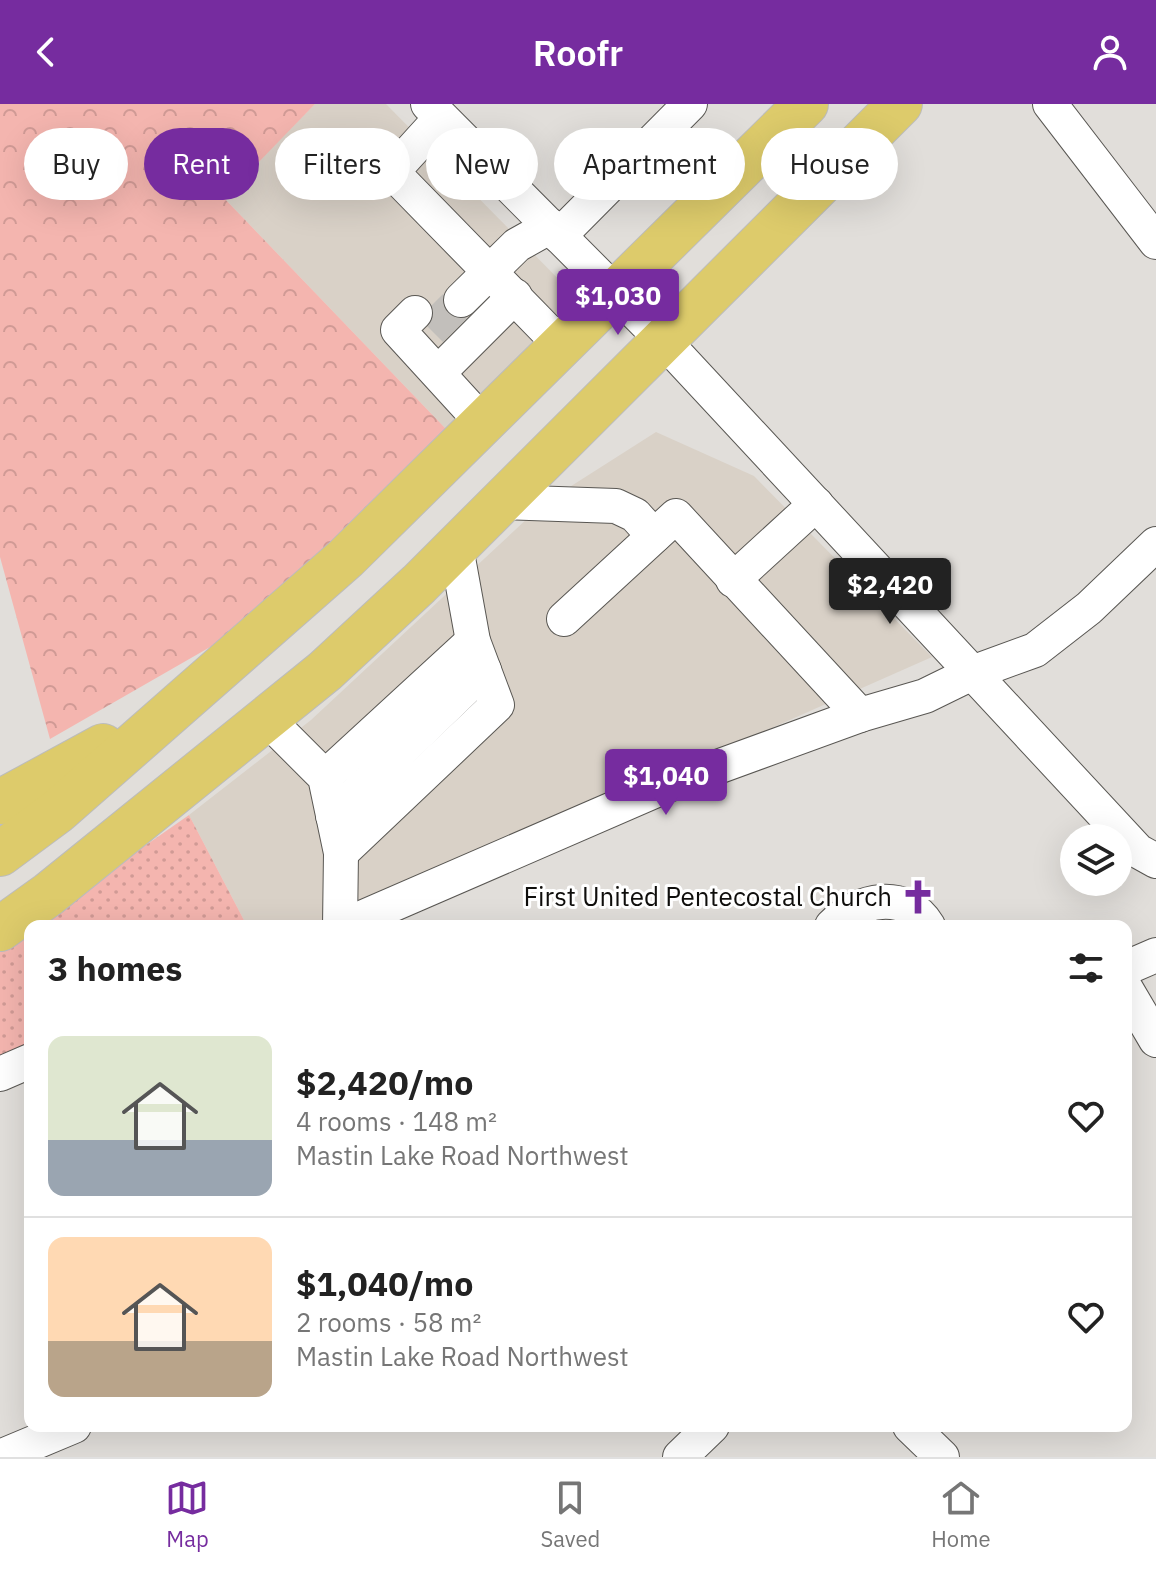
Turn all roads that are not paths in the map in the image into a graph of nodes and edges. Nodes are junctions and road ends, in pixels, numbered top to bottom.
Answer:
1 (690, 104) edge
2 (806, 104) edge
3 (900, 104) edge
4 (1050, 104) edge
5 (435, 111) edge
6 (555, 231) junction
7 (1156, 242) edge
8 (481, 262) junction
9 (452, 292) tunnel mouth
10 (615, 292) junction
11 (515, 296) junction
12 (420, 330) dead end
13 (663, 340) junction
14 (561, 345) junction
15 (438, 373) junction
16 (483, 423) junction
17 (501, 502) junction
18 (816, 504) junction
19 (654, 536) junction
20 (1156, 544) edge
21 (456, 547) junction
22 (733, 580) junction
23 (564, 619) dead end
24 (478, 656) junction
25 (229, 664) junction
26 (972, 673) junction
27 (860, 715) junction
28 (268, 720) junction
29 (205, 769) junction
30 (325, 777) junction
31 (0, 802) edge
32 (58, 811) junction
33 (333, 816) junction
34 (0, 821) edge
35 (341, 853) junction
36 (0, 854) edge
37 (1156, 861) edge
38 (342, 920) edge
39 (356, 920) edge
40 (841, 920) edge
41 (922, 920) edge
42 (0, 929) edge
43 (1156, 955) edge
44 (1132, 965) edge
45 (1132, 999) edge
46 (1156, 1040) edge
47 (24, 1064) edge
48 (0, 1074) edge
49 (60, 1432) edge
50 (706, 1432) edge
51 (916, 1432) edge
52 (0, 1457) edge
53 (680, 1457) edge
54 (942, 1457) edge

1 - 6 street
2 - 10 highway
3 - 13 highway
4 - 7 street
5 - 6 street
5 - 8 street
6 - 8 street
6 - 10 street
8 - 9 street
8 - 11 street
10 - 13 street
10 - 14 highway
11 - 14 street
11 - 15 street
12 - 15 street
13 - 17 highway
13 - 18 street
14 - 16 highway
15 - 16 street
16 - 25 highway
17 - 19 street
17 - 21 highway
18 - 22 street
18 - 26 street
19 - 22 street
19 - 23 street
20 - 26 street
21 - 24 street
21 - 28 highway
22 - 27 street
24 - 30 street
24 - 33 street
24 - 35 street
25 - 31 highway
25 - 32 highway
26 - 27 street
26 - 37 street
27 - 39 street
28 - 29 highway
28 - 30 street
29 - 32 highway
29 - 42 highway
30 - 33 street
32 - 34 highway
32 - 36 highway
33 - 35 street
35 - 38 street
40 - 41 street
43 - 44 street
45 - 46 street
47 - 48 street
49 - 52 street
50 - 53 street
51 - 54 street

